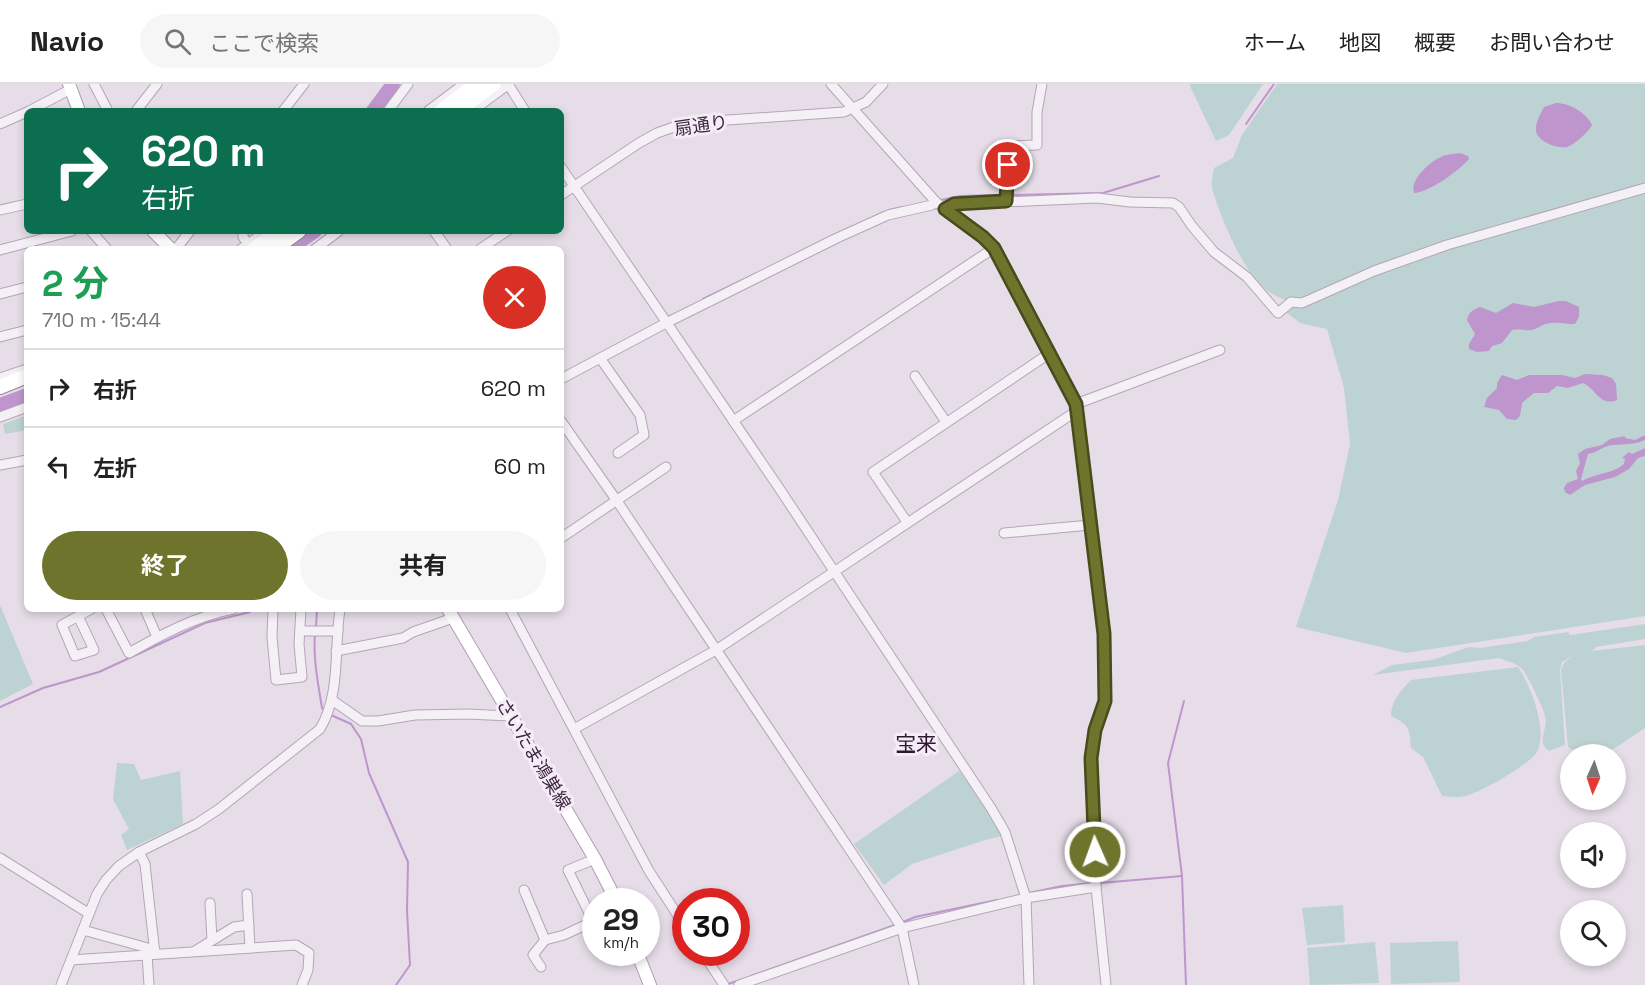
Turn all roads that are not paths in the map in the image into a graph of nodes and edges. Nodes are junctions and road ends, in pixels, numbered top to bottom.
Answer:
1 (94, 84) edge
2 (157, 84) edge
3 (303, 84) edge
4 (408, 84) edge
5 (465, 84) edge
6 (477, 84) edge
7 (494, 84) edge
8 (508, 84) edge
9 (831, 84) edge
10 (883, 84) edge
11 (1042, 84) edge
12 (70, 87) edge
13 (33, 108) edge
14 (78, 108) edge
15 (106, 108) edge
16 (138, 108) edge
17 (286, 108) edge
18 (390, 108) edge
19 (432, 108) edge
20 (445, 108) edge
21 (462, 108) edge
22 (476, 108) edge
23 (523, 108) edge
24 (853, 109) junction
25 (24, 113) edge
26 (0, 124) edge
27 (564, 171) edge
28 (574, 186) junction
29 (1645, 188) edge
30 (564, 193) edge
31 (1006, 201) junction
32 (936, 202) junction
33 (24, 205) edge
34 (945, 209) junction
35 (0, 210) edge
36 (61, 234) edge
37 (94, 234) edge
38 (156, 234) edge
39 (188, 234) edge
40 (263, 234) edge
41 (274, 234) edge
42 (295, 234) edge
43 (335, 234) edge
44 (502, 234) edge
45 (104, 246) edge
46 (168, 246) edge
47 (178, 246) edge
48 (249, 246) edge
49 (250, 246) edge
50 (278, 246) edge
51 (319, 246) edge
52 (484, 246) edge
53 (994, 248) junction
54 (0, 250) edge
55 (24, 288) edge
56 (0, 294) edge
57 (666, 323) junction
58 (24, 331) edge
59 (0, 337) edge
60 (1220, 350) dead end
61 (1050, 353) junction
62 (600, 358) junction
63 (24, 370) edge
64 (915, 375) dead end
65 (24, 377) edge
66 (564, 377) edge
67 (0, 378) edge
68 (0, 387) edge
69 (24, 387) edge
70 (0, 396) edge
71 (1077, 407) junction
72 (24, 408) edge
73 (0, 417) edge
74 (733, 421) junction
75 (946, 422) junction
76 (564, 425) edge
77 (618, 453) dead end
78 (24, 461) edge
79 (0, 465) edge
80 (666, 467) dead end
81 (617, 501) junction
82 (907, 522) junction
83 (1090, 525) junction
84 (1004, 533) dead end
85 (564, 536) edge
86 (834, 572) junction
87 (85, 612) edge
88 (108, 612) edge
89 (146, 612) edge
90 (213, 612) edge
91 (273, 612) edge
92 (301, 612) edge
93 (340, 612) edge
94 (512, 612) edge
95 (450, 614) edge
96 (78, 616) dead end
97 (300, 631) junction
98 (338, 631) junction
99 (157, 638) junction
100 (716, 650) junction
101 (336, 651) junction
102 (332, 700) junction
103 (511, 716) junction
104 (574, 729) junction
105 (139, 852) junction
106 (0, 858) edge
107 (595, 859) junction
108 (1096, 887) junction
109 (610, 888) edge
110 (524, 890) dead end
111 (247, 894) dead end
112 (582, 897) edge
113 (1026, 898) junction
114 (210, 903) dead end
115 (672, 906) edge
116 (88, 913) junction
117 (249, 925) junction
118 (582, 927) edge
119 (902, 928) junction
120 (82, 930) junction
121 (212, 940) junction
122 (545, 940) junction
123 (250, 948) junction
124 (194, 952) junction
125 (152, 953) junction
126 (71, 960) junction
127 (643, 966) edge
128 (711, 966) edge
129 (541, 967) dead end
130 (61, 985) edge
131 (149, 985) edge
132 (302, 985) edge
133 (650, 985) edge
134 (724, 985) edge
135 (739, 985) edge
136 (914, 985) edge
137 (1029, 985) edge
138 (1106, 985) edge

1 - 15 street
2 - 16 street
3 - 17 street
4 - 18 street
5 - 19 street
6 - 20 highway
7 - 21 highway
8 - 22 street
8 - 23 street
9 - 24 street
10 - 24 street
11 - 31 street
12 - 13 street
12 - 14 main road
24 - 28 street, 扇通り
24 - 32 street
25 - 26 street
27 - 28 street
28 - 30 street, 扇通り
28 - 57 street
29 - 31 street
31 - 34 street
32 - 34 street
32 - 57 street
33 - 35 street
34 - 53 street
36 - 54 street
37 - 45 street
38 - 46 main road
39 - 47 street
40 - 48 street
41 - 49 highway
42 - 50 highway
43 - 51 street
44 - 52 street
53 - 61 street
53 - 74 street
55 - 56 street
57 - 62 street
57 - 74 street
58 - 59 street
60 - 71 street
61 - 71 street
61 - 75 street
62 - 66 street
62 - 77 street
63 - 67 street
64 - 75 street
65 - 68 highway
69 - 70 highway
71 - 82 street
71 - 83 street
72 - 73 street
74 - 86 street
75 - 82 street
76 - 81 street
78 - 79 street
80 - 81 street
81 - 85 street
81 - 100 street
82 - 86 street
83 - 84 street
83 - 108 street
86 - 100 street
86 - 113 street
87 - 96 street
88 - 99 street
89 - 99 street
90 - 99 street
91 - 97 street
92 - 97 street
93 - 98 street
94 - 104 street
95 - 101 street
95 - 103 main road, さいたま鴻巣線
97 - 98 street
98 - 101 street
100 - 104 street
100 - 119 street
101 - 102 street
102 - 103 street
102 - 105 street
103 - 107 main road, さいたま鴻巣線
104 - 115 street
105 - 116 street
105 - 125 street
106 - 116 street
107 - 109 main road, さいたま鴻巣線
107 - 112 street
108 - 113 street
108 - 138 street
110 - 122 street
111 - 117 street
113 - 119 street
113 - 137 street
114 - 121 street
116 - 120 street
117 - 121 street
117 - 123 street
118 - 122 street
119 - 135 street
119 - 136 street
120 - 125 street
120 - 126 street
121 - 124 street
122 - 129 street
123 - 124 street
123 - 132 street
124 - 125 street
125 - 126 street
125 - 131 street
126 - 130 street
127 - 133 main road
128 - 134 street

